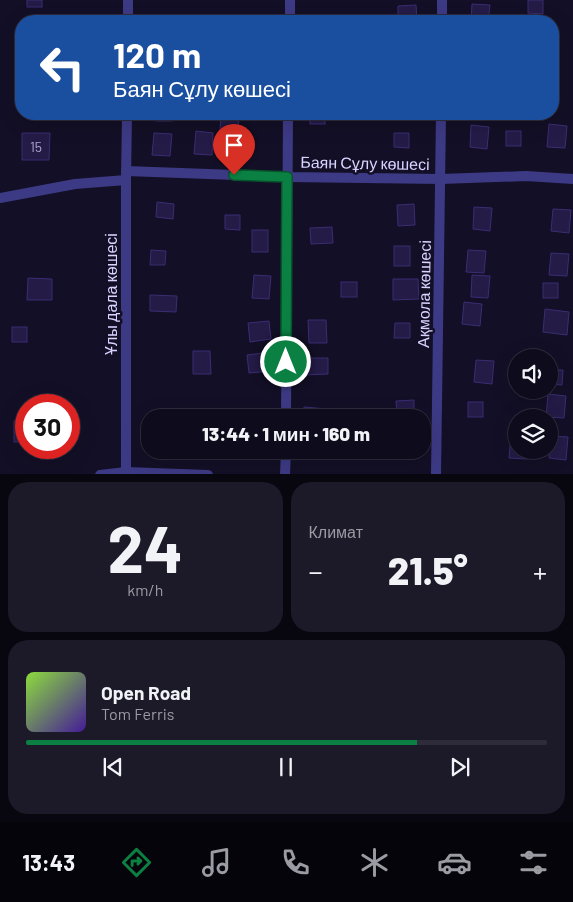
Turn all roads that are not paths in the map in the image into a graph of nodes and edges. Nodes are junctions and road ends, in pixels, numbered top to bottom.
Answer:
1 (128, 0) edge
2 (290, 0) edge
3 (442, 0) edge
4 (128, 15) edge
5 (290, 15) edge
6 (442, 15) edge
7 (127, 120) edge
8 (288, 120) edge
9 (441, 120) edge
10 (126, 176) junction
11 (287, 177) junction
12 (441, 179) junction
13 (573, 179) edge
14 (0, 198) edge
15 (286, 409) edge
16 (286, 459) edge
17 (126, 473) edge
18 (100, 474) edge
19 (208, 474) edge
20 (285, 474) edge
21 (436, 474) edge

1 - 4 street
2 - 5 street
3 - 6 street
7 - 10 street, Ұлы дала көшесі
8 - 11 street
9 - 12 street, Ақмола көшесі
10 - 11 street, Баян Сұлу көшесі
10 - 14 street, Баян Сұлу көшесі
10 - 17 street, Ұлы дала көшесі
11 - 12 street, Баян Сұлу көшесі
11 - 15 street
12 - 13 street, Баян Сұлу көшесі
12 - 21 street, Ақмола көшесі
16 - 20 street
17 - 18 street
17 - 19 street

